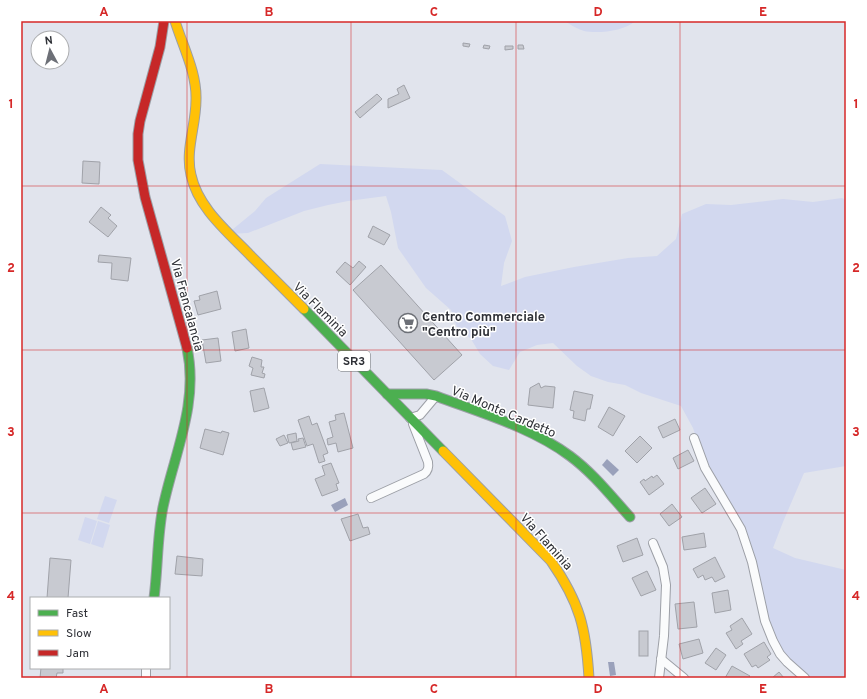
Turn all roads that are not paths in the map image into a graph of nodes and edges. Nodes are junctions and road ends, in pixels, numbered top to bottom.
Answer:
1 (164, 21) edge
2 (175, 21) edge
3 (387, 394) junction
4 (405, 394) junction
5 (436, 396) junction
6 (398, 405) junction
7 (411, 420) junction
8 (694, 438) dead end
9 (370, 498) dead end
10 (630, 517) dead end
11 (653, 543) dead end
12 (154, 597) edge
13 (661, 659) junction
14 (589, 678) edge
15 (659, 678) edge
16 (684, 678) edge
17 (805, 678) edge

1 - 12 street, Via Francalancia
2 - 3 street, Via Flaminia / SR3
3 - 4 street, Via Monte Cardetto
3 - 6 street, Via Flaminia / SR3
4 - 5 street, Via Monte Cardetto
4 - 6 street
5 - 7 street
5 - 10 street, Via Monte Cardetto
6 - 7 street, Via Flaminia / SR3
7 - 9 street
7 - 14 street, Via Flaminia / SR3
8 - 17 street
11 - 13 street
13 - 15 street
13 - 16 street

